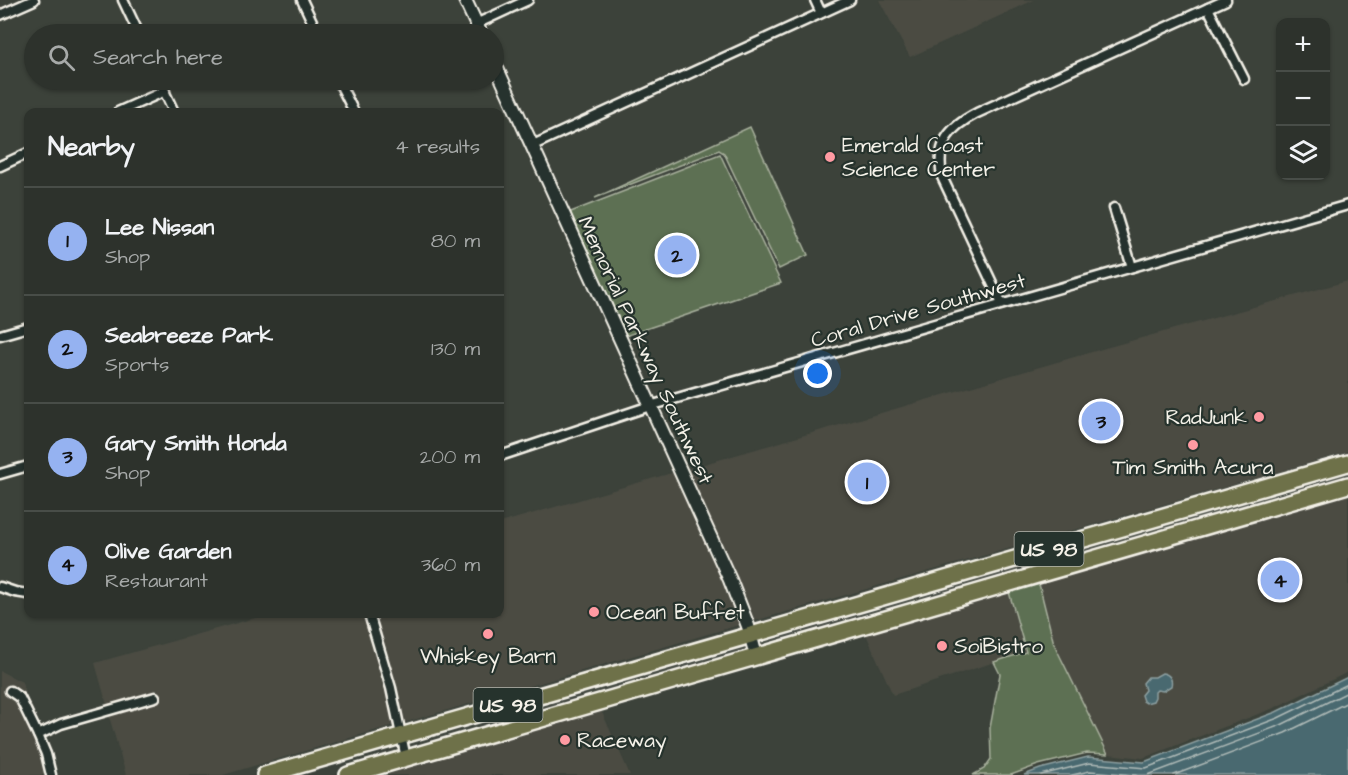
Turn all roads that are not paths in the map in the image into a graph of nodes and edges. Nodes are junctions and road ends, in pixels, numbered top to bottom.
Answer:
1 (34, 0) edge
2 (123, 0) edge
3 (302, 0) edge
4 (465, 0) edge
5 (528, 0) edge
6 (815, 0) edge
7 (850, 0) edge
8 (1226, 0) edge
9 (1208, 8) junction
10 (821, 13) junction
11 (0, 15) edge
12 (134, 24) edge
13 (313, 24) edge
14 (476, 24) edge
15 (487, 24) edge
16 (1244, 79) dead end
17 (504, 85) edge
18 (344, 90) edge
19 (165, 91) joint
20 (127, 108) edge
21 (172, 108) edge
22 (352, 108) edge
23 (531, 146) junction
24 (24, 155) edge
25 (0, 166) edge
26 (1348, 205) edge
27 (1114, 208) dead end
28 (1132, 267) junction
29 (1002, 304) junction
30 (24, 328) edge
31 (0, 335) edge
32 (650, 406) junction
33 (504, 455) edge
34 (1348, 463) edge
35 (24, 467) edge
36 (0, 474) edge
37 (1348, 485) edge
38 (0, 587) edge
39 (24, 593) edge
40 (370, 618) edge
41 (750, 635) junction
42 (756, 656) junction
43 (10, 691) dead end
44 (155, 697) dead end
45 (38, 735) junction
46 (401, 736) junction
47 (406, 758) junction
48 (51, 775) edge
49 (265, 775) edge
50 (348, 775) edge

1 - 11 street
2 - 12 street
3 - 13 street
4 - 14 street
5 - 15 street
6 - 10 street
7 - 10 street
8 - 9 street
9 - 16 street
9 - 29 street
10 - 23 street
17 - 23 street, Memorial Parkway Southwest
18 - 22 street
19 - 20 street
19 - 21 street
23 - 32 street, Memorial Parkway Southwest
24 - 25 street
26 - 28 street, Coral Drive Southwest
27 - 28 street
28 - 29 street, Coral Drive Southwest
29 - 32 street, Coral Drive Southwest
30 - 31 street
32 - 33 street, Coral Drive Southwest
32 - 41 street, Memorial Parkway Southwest
34 - 41 highway, US 98
35 - 36 street
37 - 42 highway, US 98
38 - 39 street
40 - 46 street
41 - 42 street, Memorial Parkway Southwest
41 - 46 highway, US 98
42 - 47 highway, US 98
43 - 45 street
44 - 45 street
45 - 48 street
46 - 47 street
46 - 49 highway, US 98
47 - 50 highway, US 98

